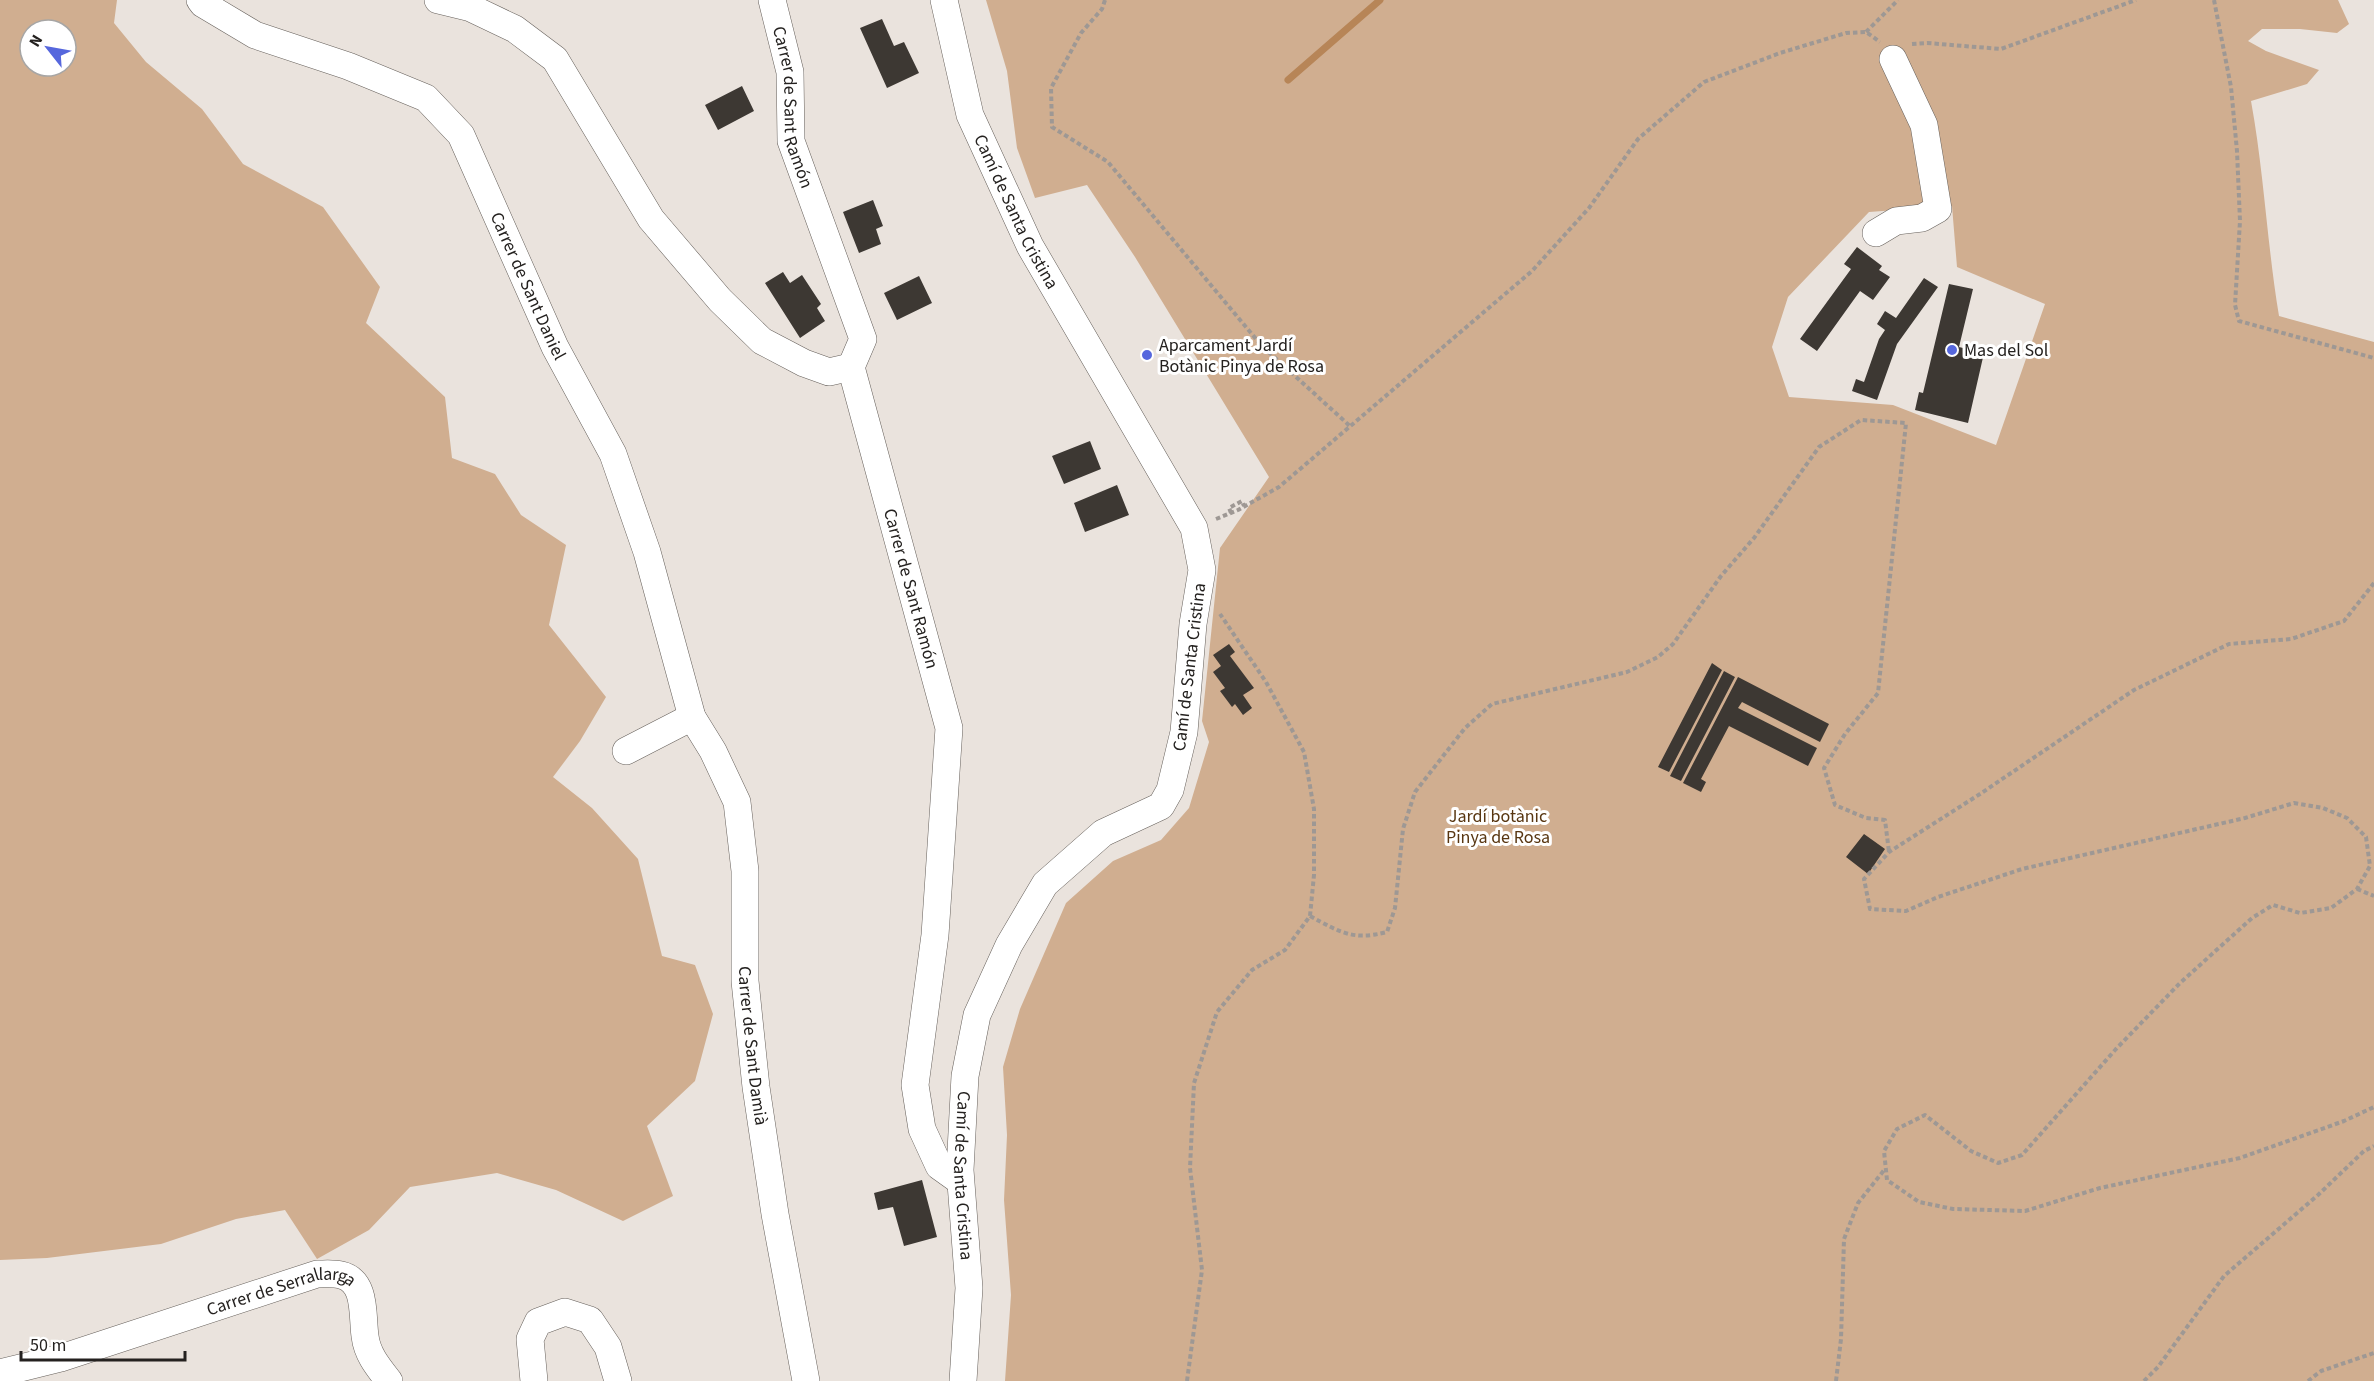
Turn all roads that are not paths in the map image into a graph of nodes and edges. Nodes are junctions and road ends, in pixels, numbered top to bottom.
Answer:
1 (201, 0) edge
2 (438, 0) edge
3 (772, 0) edge
4 (944, 0) edge
5 (1889, 53) road end
6 (1876, 233) dead end
7 (851, 367) junction
8 (692, 717) junction
9 (626, 751) dead end
10 (960, 1181) junction
11 (0, 1373) edge
12 (389, 1381) edge
13 (534, 1381) edge
14 (618, 1381) edge
15 (806, 1381) edge
16 (963, 1381) edge

1 - 8 street, Carrer de Sant Daniel
2 - 7 street
3 - 7 street, Carrer de Sant Ramón
4 - 10 street, Camí de Santa Cristina
5 - 6 street
7 - 10 street, Carrer de Sant Ramón
8 - 9 street
8 - 15 street, Carrer de Sant Damià
10 - 16 street, Camí de Santa Cristina
11 - 12 street, Carrer de Serrallarga
13 - 14 street

